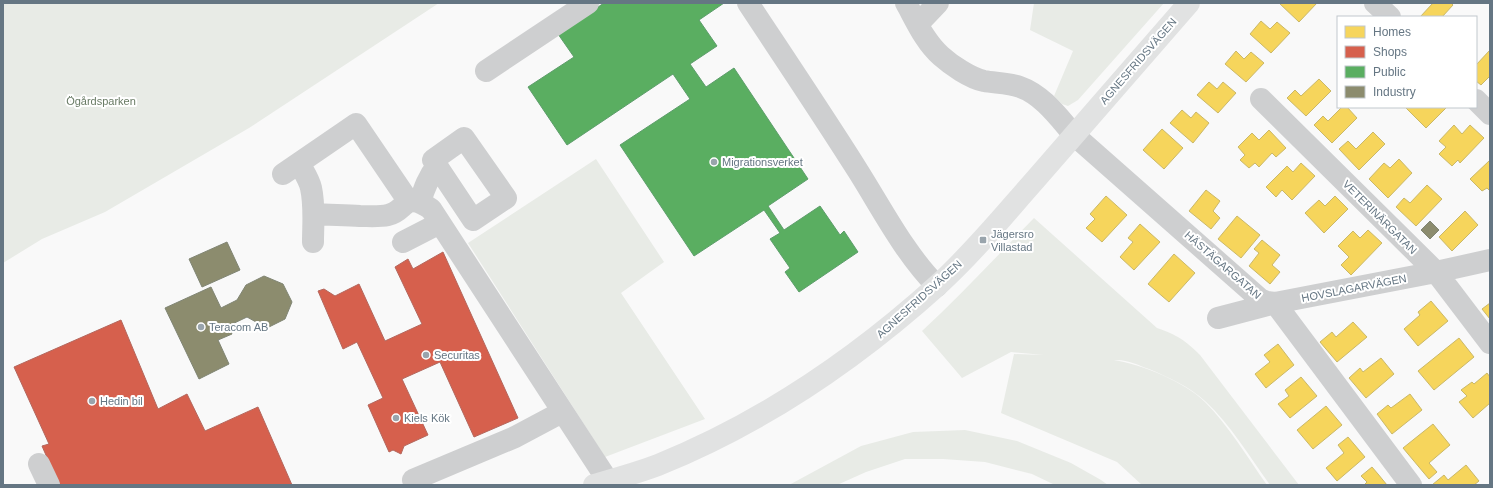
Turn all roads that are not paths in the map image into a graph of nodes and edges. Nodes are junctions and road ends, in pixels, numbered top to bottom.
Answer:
1 (588, 3) edge
2 (748, 3) edge
3 (906, 3) edge
4 (938, 3) edge
5 (1189, 3) edge
6 (1375, 3) edge
7 (1389, 16) edge
8 (918, 24) junction
9 (486, 71) dead end
10 (1261, 99) dead end
11 (1477, 101) edge
12 (1490, 114) edge
13 (1074, 135) junction
14 (437, 166) dead end
15 (414, 202) junction
16 (314, 214) junction
17 (440, 223) junction
18 (313, 242) dead end
19 (403, 242) dead end
20 (1490, 260) edge
21 (1436, 272) junction
22 (937, 286) junction
23 (1274, 303) junction
24 (1218, 318) dead end
25 (1490, 343) edge
26 (562, 412) junction
27 (39, 464) dead end
28 (413, 480) dead end
29 (601, 483) edge
30 (49, 485) edge
31 (1411, 485) edge

1 - 9 street
2 - 22 street
3 - 8 street, HÄSTÄGARGATAN
4 - 8 street
5 - 13 main road, AGNESFRIDSVÄGEN
6 - 7 street
8 - 13 street, HÄSTÄGARGATAN
10 - 21 street, VETERINÄRGATAN
11 - 12 street
13 - 22 main road, AGNESFRIDSVÄGEN
13 - 23 street, HÄSTÄGARGATAN
14 - 15 street
15 - 16 street
15 - 16 street
15 - 17 street
16 - 18 street
17 - 19 street
17 - 26 street
20 - 21 street, HOVSLAGARVÄGEN
21 - 23 street, HOVSLAGARVÄGEN
21 - 25 street, VETERINÄRGATAN
22 - 29 main road, AGNESFRIDSVÄGEN
23 - 24 street, HOVSLAGARVÄGEN
23 - 31 street, HÄSTÄGARGATAN
26 - 28 street
26 - 29 street
27 - 30 street

